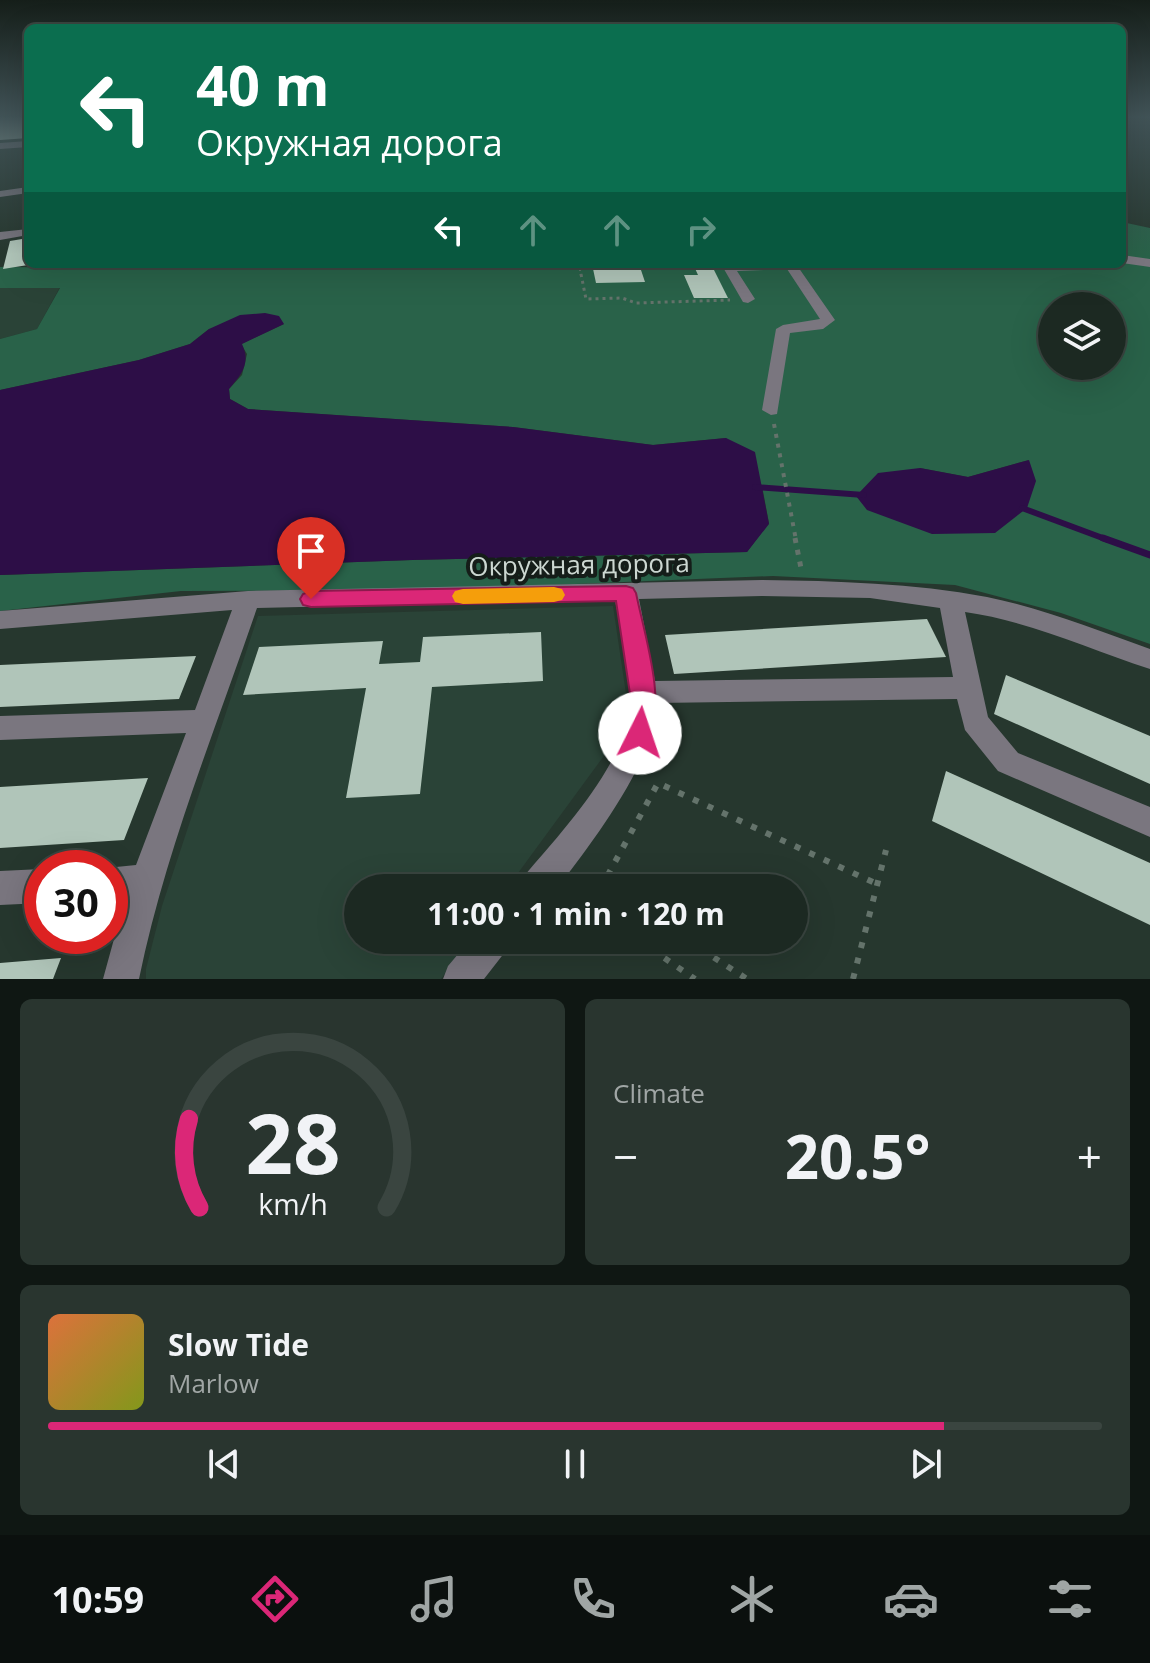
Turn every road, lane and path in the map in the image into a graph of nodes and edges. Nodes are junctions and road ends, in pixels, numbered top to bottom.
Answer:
1 (24, 191) edge
2 (0, 194) edge
3 (24, 233) edge
4 (0, 236) edge
5 (1126, 260) edge
6 (1150, 263) edge
7 (580, 268) edge
8 (730, 268) edge
9 (793, 268) edge
10 (748, 299) joint
11 (771, 410) joint
12 (805, 589) junction
13 (626, 593) junction
14 (950, 599) junction
15 (248, 600) junction
16 (0, 620) edge
17 (1150, 659) edge
18 (968, 688) junction
19 (642, 692) junction
20 (204, 721) junction
21 (0, 728) edge
22 (1150, 822) edge
23 (886, 850) dead end
24 (546, 874) edge
25 (608, 874) edge
26 (148, 881) junction
27 (128, 882) edge
28 (877, 884) junction
29 (24, 887) edge
30 (0, 888) edge
31 (482, 954) edge
32 (658, 954) edge
33 (709, 954) edge
34 (121, 979) edge
35 (461, 979) edge
36 (695, 979) edge
37 (747, 979) edge
38 (853, 979) edge

1 - 2 street
3 - 4 street
5 - 6 street
7 - 10 path
8 - 10 street
9 - 11 street
11 - 12 path
12 - 13 street, Окружная дорога
12 - 14 street, Окружная дорога
13 - 15 street, Окружная дорога
13 - 19 street
14 - 17 street, Окружная дорога
14 - 18 street
15 - 16 street, Окружная дорога
15 - 20 street
18 - 19 street
18 - 22 street
19 - 24 street
20 - 21 street
20 - 26 street
23 - 28 path
25 - 28 path
26 - 27 street
26 - 34 street
28 - 38 path
29 - 30 street
31 - 35 street
32 - 36 path
33 - 37 path

